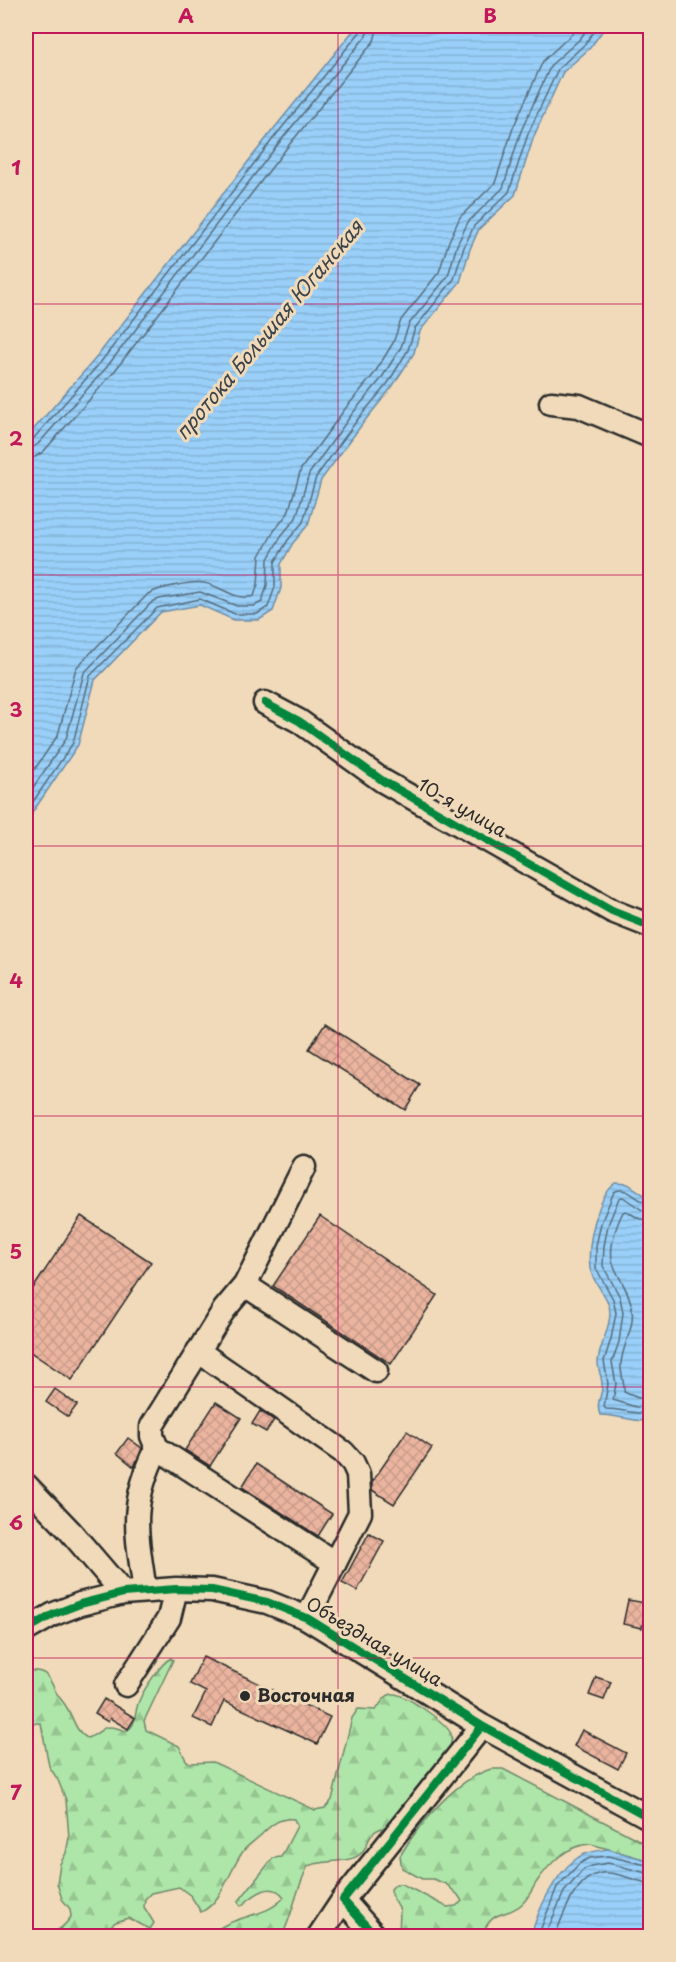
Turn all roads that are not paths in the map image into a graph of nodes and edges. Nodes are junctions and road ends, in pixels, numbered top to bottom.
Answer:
1 (551, 403) dead end
2 (651, 436) edge
3 (265, 703) dead end
4 (651, 926) edge
5 (304, 1167) dead end
6 (245, 1285) junction
7 (198, 1351) junction
8 (376, 1371) dead end
9 (157, 1448) junction
10 (26, 1485) edge
11 (335, 1563) junction
12 (176, 1589) junction
13 (134, 1592) junction
14 (307, 1618) junction
15 (26, 1630) edge
16 (126, 1685) dead end
17 (482, 1726) junction
18 (651, 1818) edge
19 (343, 1900) junction
20 (319, 1936) edge
21 (375, 1936) edge

1 - 2 street
3 - 4 street, 10-я улица
5 - 6 street
6 - 7 street
6 - 8 street
7 - 9 street
7 - 11 street
9 - 11 street
9 - 13 street
10 - 13 street
11 - 14 street
12 - 13 street, Объездная улица
12 - 14 street, Объездная улица
12 - 16 street
13 - 15 street, Объездная улица
14 - 17 street, Объездная улица
17 - 18 street, Объездная улица
17 - 19 street
19 - 20 street
19 - 21 street

